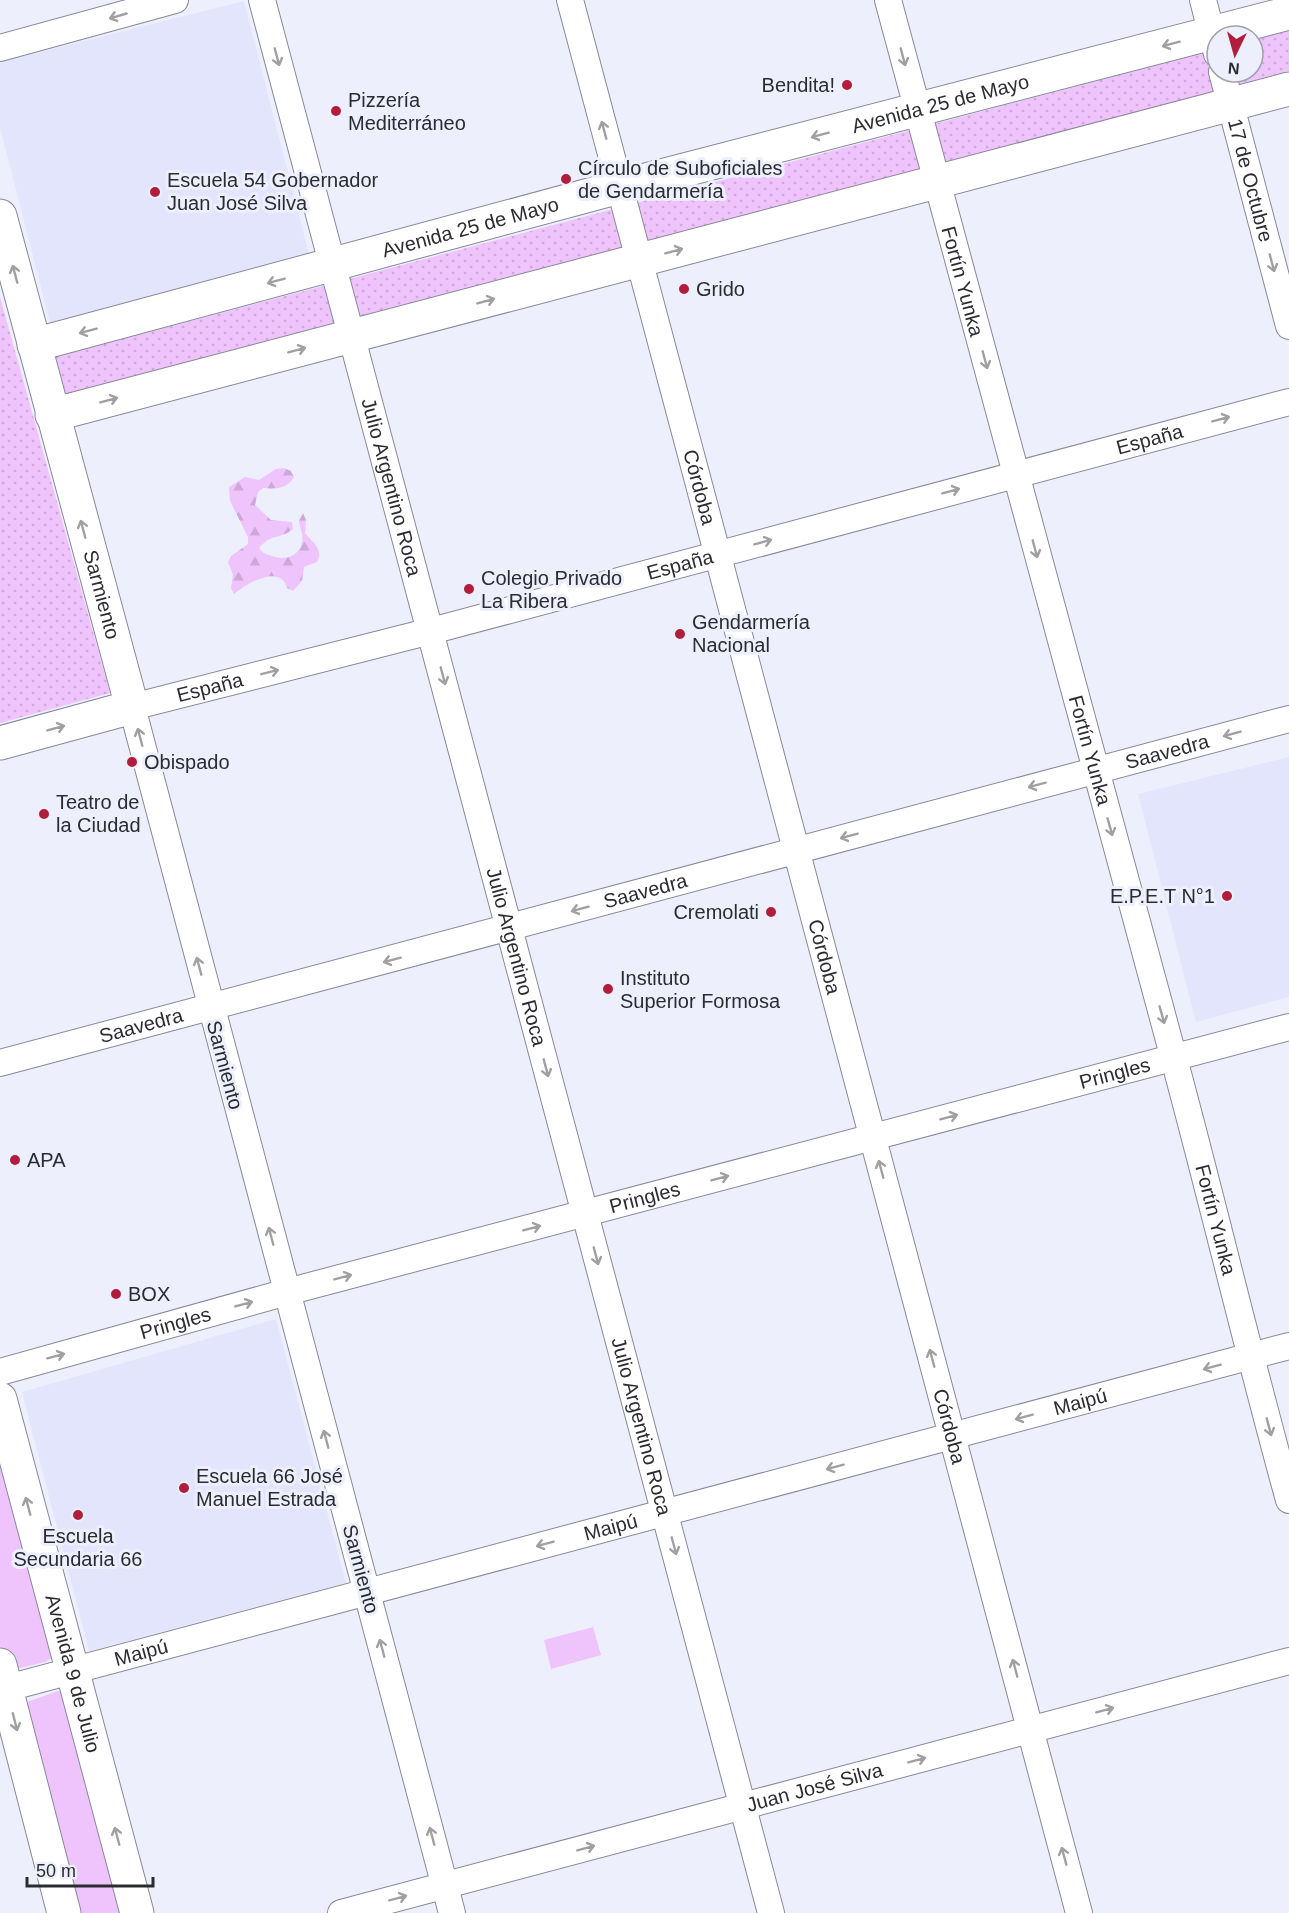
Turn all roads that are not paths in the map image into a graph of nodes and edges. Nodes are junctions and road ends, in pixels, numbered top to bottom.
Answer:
1 (175, 0) edge
2 (262, 0) edge
3 (570, 0) edge
4 (888, 0) edge
5 (1203, 0) edge
6 (1289, 13) edge
7 (1209, 24) edge
8 (1262, 24) edge
9 (1205, 46) edge
10 (0, 48) edge
11 (1225, 84) edge
12 (1289, 89) edge
13 (1230, 105) junction
14 (917, 110) junction
15 (937, 182) junction
16 (619, 187) junction
17 (0, 216) edge
18 (638, 261) junction
19 (333, 266) junction
20 (1289, 326) edge
21 (351, 336) junction
22 (34, 345) junction
23 (1289, 402) edge
24 (52, 415) junction
25 (1016, 473) junction
26 (717, 554) junction
27 (431, 631) junction
28 (132, 707) junction
29 (1289, 719) edge
30 (0, 743) edge
31 (1094, 770) junction
32 (794, 850) junction
33 (509, 929) junction
34 (210, 1008) junction
35 (1289, 1027) edge
36 (1174, 1058) junction
37 (0, 1063) edge
38 (872, 1137) junction
39 (584, 1214) junction
40 (287, 1292) junction
41 (1289, 1346) edge
42 (1250, 1357) junction
43 (0, 1371) edge
44 (0, 1399) edge
45 (953, 1436) junction
46 (1289, 1500) edge
47 (665, 1512) junction
48 (368, 1592) junction
49 (1289, 1661) edge
50 (72, 1671) junction
51 (2, 1681) edge
52 (1032, 1730) junction
53 (743, 1806) junction
54 (445, 1886) junction
55 (64, 1913) edge
56 (137, 1913) edge
57 (341, 1913) edge
58 (452, 1913) edge
59 (771, 1913) edge
60 (1079, 1913) edge

1 -> 10 street
2 -> 19 street, Julio Argentino Roca
16 -> 3 street, Córdoba
4 -> 14 street, Fortín Yunka
5 - 7 street
6 - 8 main road, Avenida 25 de Mayo
9 -> 14 main road, Avenida 25 de Mayo
11 - 13 street, 17 de Octubre
12 - 13 main road
13 - 15 main road
13 -> 20 street, 17 de Octubre
14 - 15 street, Fortín Yunka
14 -> 16 main road, Avenida 25 de Mayo
18 -> 15 main road
15 -> 25 street, Fortín Yunka
16 - 18 street, Córdoba
16 - 19 main road, Avenida 25 de Mayo
22 -> 17 main road, Sarmiento
21 -> 18 main road
18 - 26 street, Córdoba
19 - 21 street, Julio Argentino Roca
19 -> 22 main road, Avenida 25 de Mayo
24 -> 21 main road
21 - 27 street, Julio Argentino Roca
22 - 24 main road, Sarmiento
25 -> 23 street, España
28 -> 24 main road, Sarmiento
26 -> 25 street, España
25 -> 31 street, Fortín Yunka
26 - 27 street, España
26 - 32 street, Córdoba
28 -> 27 street, España
27 -> 33 street, Julio Argentino Roca
30 -> 28 main road, España
34 -> 28 street, Sarmiento
29 -> 31 street, Saavedra
31 -> 32 street, Saavedra
31 -> 36 street, Fortín Yunka
32 -> 33 street, Saavedra
32 - 38 street, Córdoba
33 -> 34 street, Saavedra
33 -> 39 street, Julio Argentino Roca
34 - 37 street, Saavedra
40 -> 34 street, Sarmiento
35 - 36 street, Pringles
38 -> 36 street, Pringles
36 - 42 street, Fortín Yunka
39 -> 38 street, Pringles
45 -> 38 street, Córdoba
40 -> 39 street, Pringles
39 -> 47 street, Julio Argentino Roca
43 -> 40 street, Pringles
48 -> 40 street, Sarmiento
41 - 42 street, Maipú
42 -> 45 street, Maipú
42 -> 46 street, Fortín Yunka
50 -> 44 main road, Avenida 9 de Julio
45 -> 47 street, Maipú
52 -> 45 street, Córdoba
47 -> 48 street, Maipú
47 -> 53 street, Julio Argentino Roca
48 - 50 street, Maipú
54 -> 48 street, Sarmiento
52 -> 49 street, Juan José Silva
50 - 51 street, Maipú
56 -> 50 main road, Avenida 9 de Julio
51 -> 55 main road
53 -> 52 street, Juan José Silva
60 -> 52 street, Córdoba
54 -> 53 street, Juan José Silva
53 - 59 street, Julio Argentino Roca
57 -> 54 street, Juan José Silva
54 - 58 street, Sarmiento

